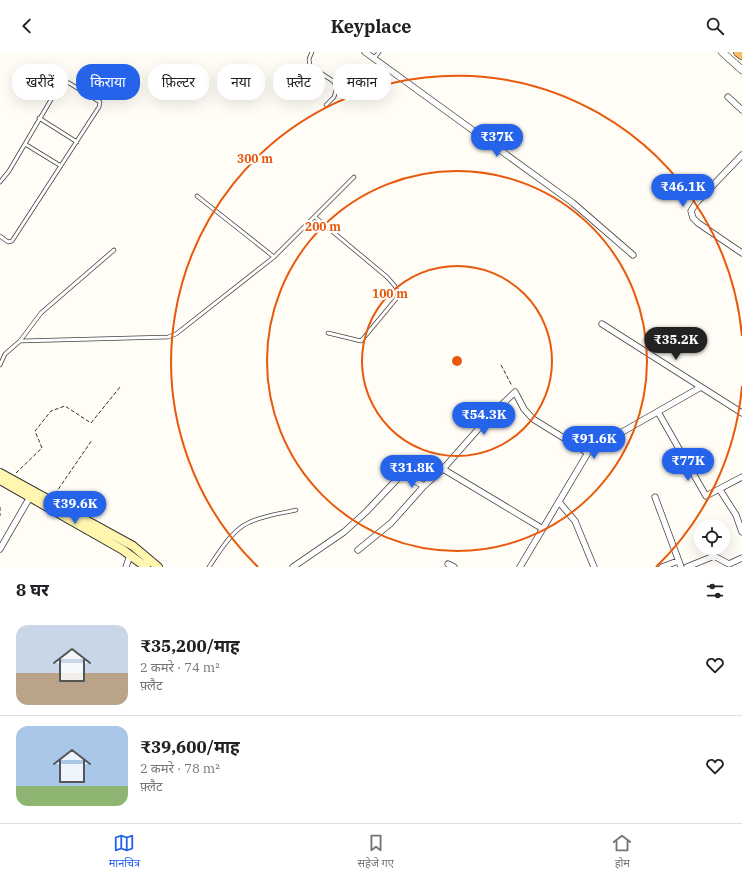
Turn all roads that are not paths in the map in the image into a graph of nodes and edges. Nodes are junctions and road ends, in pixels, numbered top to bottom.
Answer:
1 (312, 52) edge
2 (365, 52) edge
3 (379, 52) edge
4 (722, 52) edge
5 (738, 52) edge
6 (742, 56) edge
7 (375, 57) junction
8 (742, 70) edge
9 (728, 97) dead end
10 (326, 105) dead end
11 (742, 110) edge
12 (39, 118) junction
13 (77, 142) junction
14 (25, 144) junction
15 (742, 155) edge
16 (61, 166) junction
17 (354, 177) dead end
18 (0, 182) edge
19 (197, 196) dead end
20 (314, 217) junction
21 (0, 236) edge
22 (114, 250) dead end
23 (742, 253) edge
24 (633, 255) dead end
25 (274, 257) junction
26 (602, 324) dead end
27 (328, 333) dead end
28 (20, 341) junction
29 (0, 365) edge
30 (700, 387) junction
31 (658, 412) junction
32 (742, 413) edge
33 (588, 453) junction
34 (443, 469) junction
35 (0, 473) edge
36 (742, 478) edge
37 (0, 480) edge
38 (424, 486) junction
39 (720, 490) junction
40 (30, 497) junction
41 (655, 497) dead end
42 (559, 502) junction
43 (296, 510) dead end
44 (543, 529) junction
45 (742, 532) edge
46 (0, 549) edge
47 (358, 550) dead end
48 (130, 555) junction
49 (742, 558) edge
50 (678, 561) junction
51 (448, 564) dead end
52 (126, 567) edge
53 (146, 567) edge
54 (158, 567) edge
55 (209, 567) edge
56 (294, 567) edge
57 (454, 567) edge
58 (520, 567) edge
59 (594, 567) edge
60 (662, 567) edge
61 (681, 567) edge
62 (687, 567) edge

1 - 10 lane
2 - 7 street
3 - 7 lane
4 - 8 street
5 - 6 highway
7 - 24 street
9 - 11 street
12 - 13 lane
12 - 13 lane
12 - 14 lane
13 - 16 lane
14 - 16 lane
14 - 18 lane
15 - 23 street
16 - 21 lane
17 - 20 lane
19 - 25 lane
20 - 25 lane
20 - 27 lane
22 - 28 lane
25 - 28 lane
26 - 30 street
28 - 29 lane
30 - 31 street
30 - 32 street
31 - 33 street
31 - 39 street
33 - 34 street
33 - 42 street
34 - 38 street
34 - 44 street
35 - 54 main road
36 - 39 street
37 - 40 main road
38 - 47 street
38 - 56 street
39 - 45 street
40 - 46 street
40 - 48 main road
41 - 50 street
42 - 44 street
42 - 59 street
43 - 55 lane
44 - 58 street
48 - 52 street
48 - 53 main road
49 - 62 street
50 - 60 street
50 - 61 street
51 - 57 street

